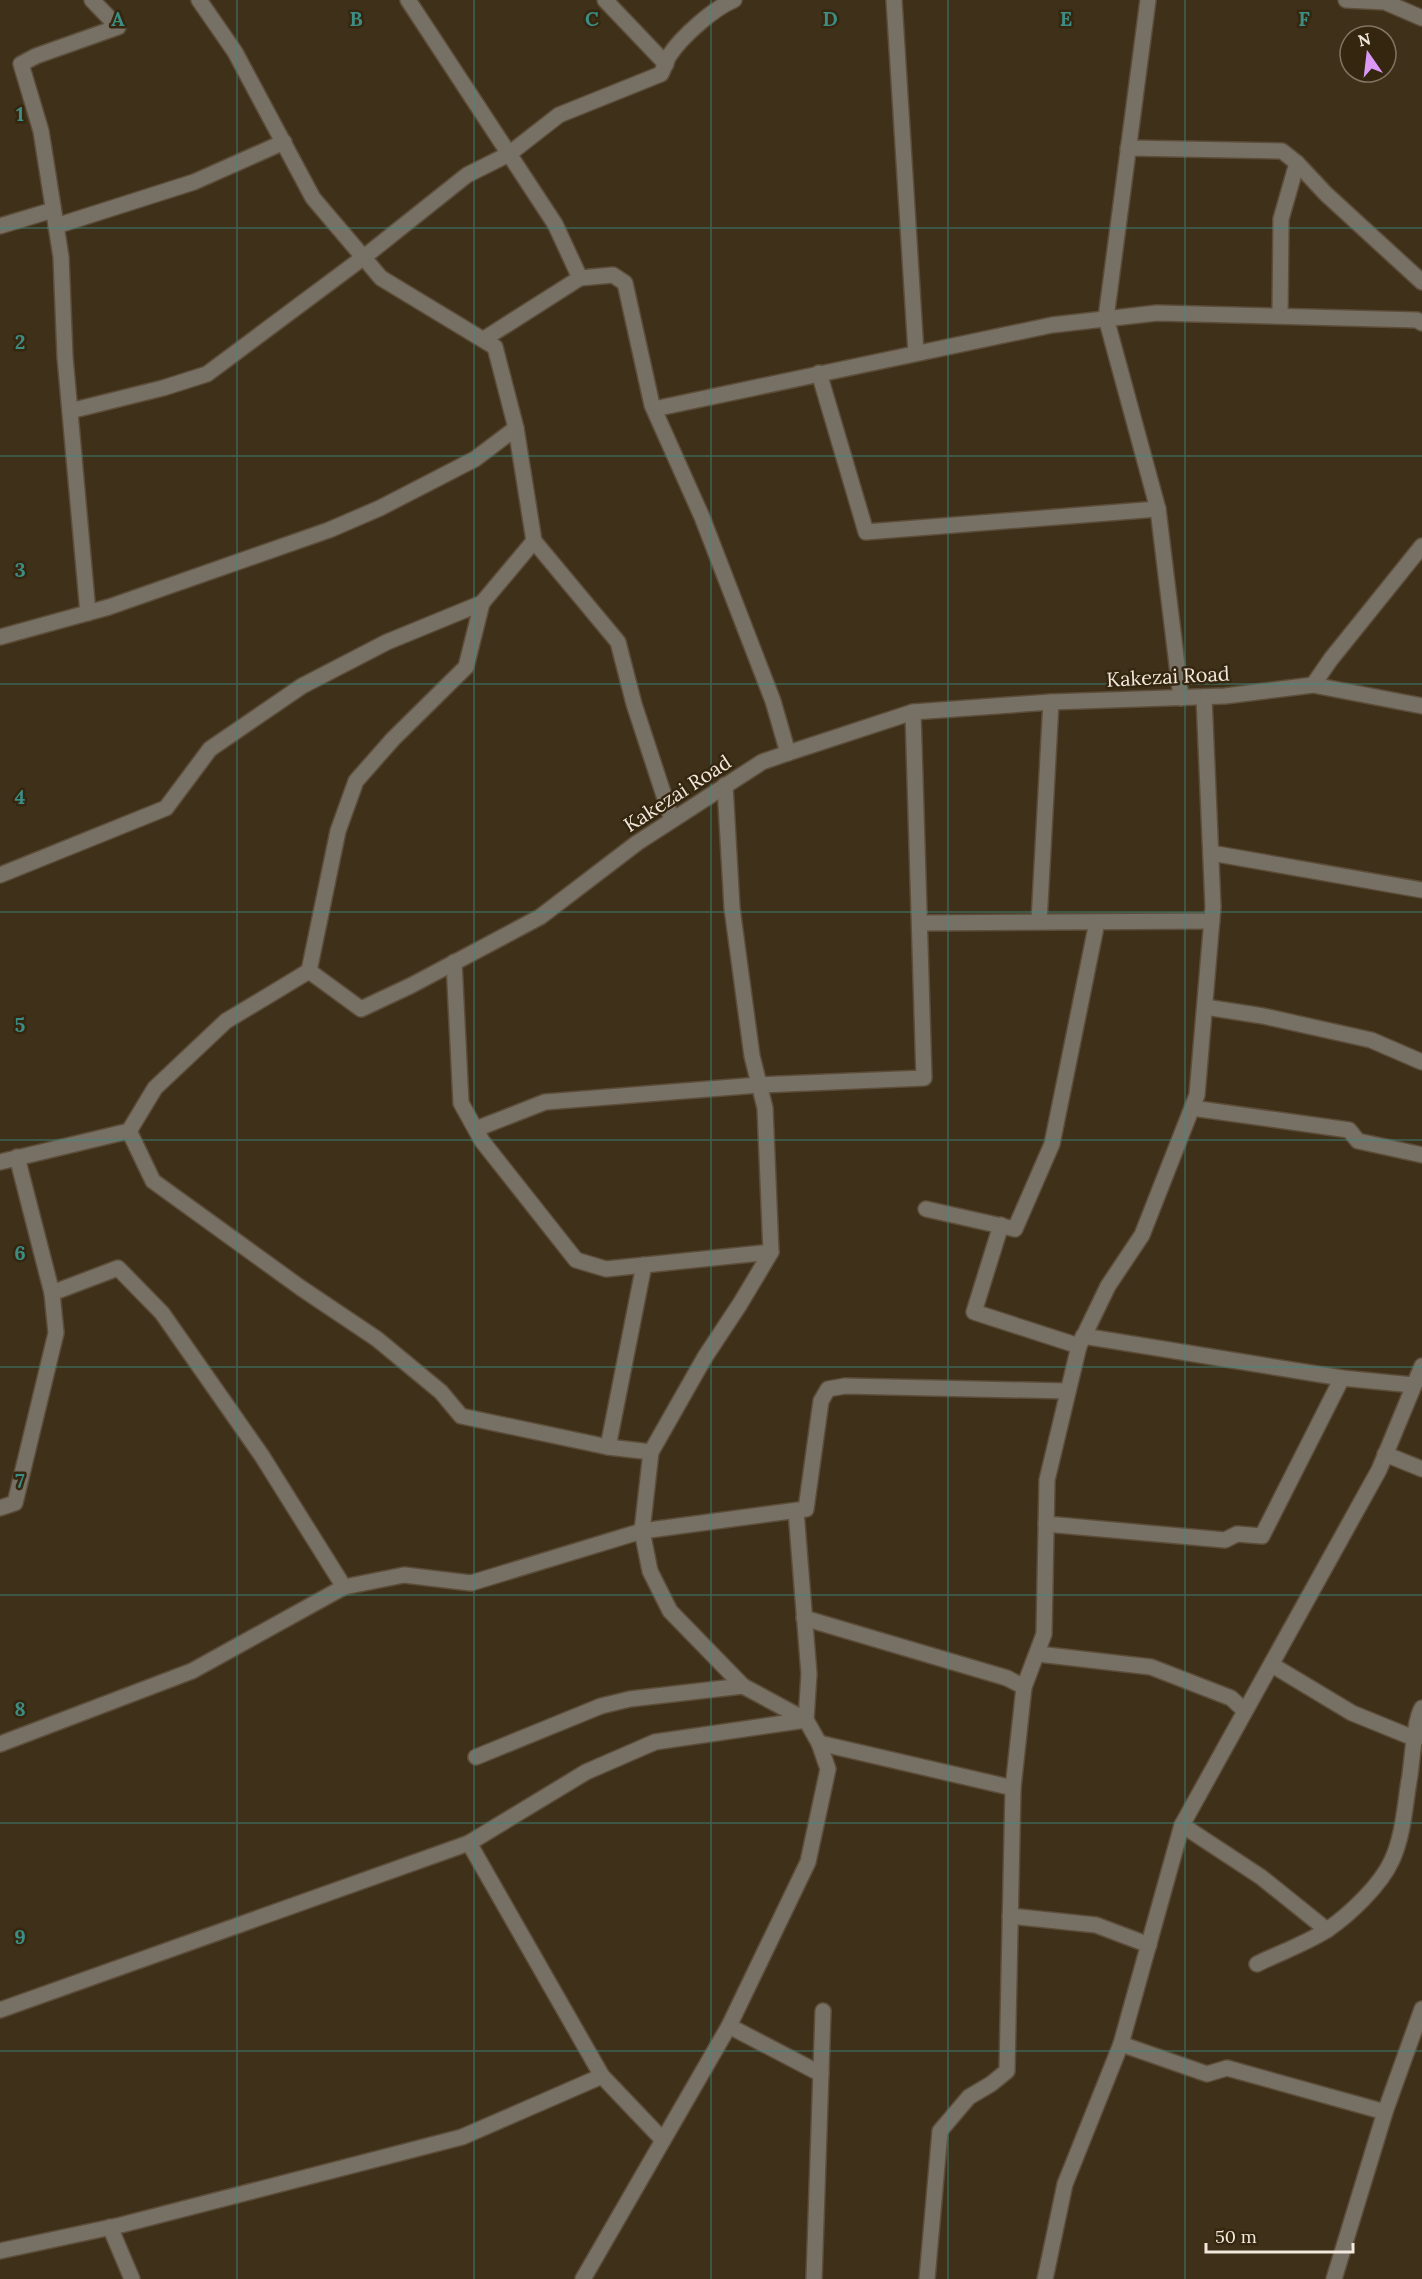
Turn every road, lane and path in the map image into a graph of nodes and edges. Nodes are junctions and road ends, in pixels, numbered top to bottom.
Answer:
1 (92, 0) edge
2 (199, 0) edge
3 (408, 0) edge
4 (605, 0) edge
5 (734, 0) edge
6 (894, 0) edge
7 (1148, 0) edge
8 (1346, 0) edge
9 (1422, 18) edge
10 (666, 64) junction
11 (284, 142) junction
12 (1128, 148) junction
13 (509, 154) junction
14 (1298, 163) junction
15 (54, 210) junction
16 (0, 226) edge
17 (56, 226) junction
18 (364, 257) junction
19 (580, 278) junction
20 (1422, 282) edge
21 (1280, 316) junction
22 (1106, 318) junction
23 (1422, 323) edge
24 (483, 339) junction
25 (916, 353) junction
26 (819, 373) junction
27 (654, 409) junction
28 (70, 411) junction
29 (516, 428) junction
30 (1158, 509) junction
31 (534, 541) junction
32 (1422, 546) edge
33 (482, 603) junction
34 (88, 613) junction
35 (0, 637) edge
36 (1313, 685) junction
37 (1204, 697) junction
38 (1181, 698) junction
39 (1051, 702) junction
40 (1422, 706) edge
41 (913, 712) junction
42 (788, 753) junction
43 (725, 786) junction
44 (672, 820) junction
45 (1211, 853) junction
46 (0, 875) edge
47 (1422, 890) edge
48 (1212, 921) junction
49 (1039, 922) junction
50 (1096, 922) junction
51 (920, 923) junction
52 (454, 962) junction
53 (309, 971) junction
54 (1204, 1006) junction
55 (1422, 1062) edge
56 (759, 1085) junction
57 (1192, 1108) junction
58 (476, 1129) junction
59 (129, 1131) junction
60 (1422, 1155) edge
61 (17, 1157) junction
62 (0, 1162) edge
63 (926, 1209) dead end
64 (1001, 1225) junction
65 (771, 1252) junction
66 (644, 1265) junction
67 (52, 1293) junction
68 (1081, 1341) junction
69 (1422, 1366) edge
70 (1342, 1378) junction
71 (1413, 1385) junction
72 (1068, 1391) junction
73 (608, 1447) junction
74 (651, 1452) junction
75 (1385, 1455) junction
76 (1422, 1469) edge
77 (0, 1508) edge
78 (796, 1511) junction
79 (1046, 1524) junction
80 (642, 1531) junction
81 (344, 1587) junction
82 (804, 1618) junction
83 (1038, 1654) junction
84 (1272, 1665) junction
85 (743, 1686) junction
86 (1024, 1687) junction
87 (1422, 1708) edge
88 (1245, 1711) junction
89 (806, 1720) junction
90 (1416, 1739) junction
91 (0, 1743) edge
92 (819, 1743) junction
93 (476, 1757) dead end
94 (1013, 1788) junction
95 (1182, 1825) junction
96 (469, 1843) junction
97 (1010, 1916) junction
98 (1327, 1930) junction
99 (1149, 1945) junction
100 (1257, 1964) dead end
101 (1422, 2009) edge
102 (0, 2010) edge
103 (823, 2011) dead end
104 (729, 2026) junction
105 (1121, 2044) junction
106 (820, 2074) junction
107 (602, 2076) junction
108 (1385, 2112) junction
109 (663, 2140) junction
110 (110, 2227) junction
111 (0, 2251) edge
112 (132, 2279) edge
113 (583, 2279) edge
114 (814, 2279) edge
115 (927, 2279) edge
116 (1045, 2279) edge
117 (1334, 2279) edge

1 - 15 street
2 - 11 street
3 - 13 street
4 - 10 street
5 - 10 street
6 - 25 street
7 - 12 street
8 - 9 street
10 - 13 street
11 - 17 street
11 - 18 street
12 - 14 street
12 - 22 street
13 - 18 street
13 - 19 street
14 - 20 street
14 - 21 street
15 - 16 street
15 - 17 street
17 - 28 street
18 - 24 street
18 - 28 street
19 - 24 street
19 - 27 street
21 - 22 street
21 - 23 street
22 - 25 street
22 - 30 street
24 - 29 street
25 - 26 street
26 - 27 street
26 - 30 street
27 - 42 street
28 - 34 street
29 - 31 street
29 - 34 street
30 - 38 street
31 - 33 street
31 - 44 street
32 - 36 street
33 - 46 street
33 - 53 street
34 - 35 street
36 - 37 street, Kakezai Road
36 - 40 street, Kakezai Road
37 - 38 street, Kakezai Road
37 - 45 street
38 - 39 street, Kakezai Road
39 - 41 street, Kakezai Road
39 - 49 street
41 - 42 street, Kakezai Road
41 - 51 street
42 - 43 street, Kakezai Road
43 - 44 street, Kakezai Road
43 - 56 street
44 - 52 street, Kakezai Road
45 - 47 street
45 - 48 street
48 - 50 street
48 - 54 street
49 - 50 street
49 - 51 street
50 - 64 street
51 - 56 street
52 - 53 street, Kakezai Road
52 - 58 street
53 - 59 street
54 - 55 street
54 - 57 street
56 - 58 street
56 - 65 street
57 - 60 street
57 - 68 street
58 - 66 street
59 - 61 street
59 - 73 street
61 - 62 street
61 - 67 street
63 - 64 street
64 - 68 street
65 - 66 street
65 - 74 street
66 - 73 street
67 - 77 street
67 - 81 street
68 - 70 street
68 - 72 street
69 - 71 street
70 - 71 street
70 - 79 street
71 - 75 street
72 - 78 street
72 - 79 street
73 - 74 street
74 - 80 street
75 - 76 street
75 - 84 street
78 - 80 street
78 - 82 street
79 - 83 street
80 - 81 street
80 - 85 street
81 - 91 street
82 - 86 street
82 - 89 street
83 - 86 street
83 - 88 street
84 - 88 street
84 - 90 street
85 - 89 street
85 - 93 street
86 - 94 street
87 - 90 street
88 - 95 street
89 - 92 street
89 - 96 street
90 - 98 street
92 - 94 street
92 - 104 street
94 - 97 street
95 - 98 street
95 - 99 street
96 - 102 street
96 - 107 street
97 - 99 street
97 - 115 street
98 - 100 street
99 - 105 street
101 - 108 street
103 - 106 street
104 - 106 street
104 - 109 street
105 - 108 street
105 - 116 street
106 - 114 street
107 - 109 street
107 - 110 street
108 - 117 street
109 - 113 street
110 - 111 street
110 - 112 street

